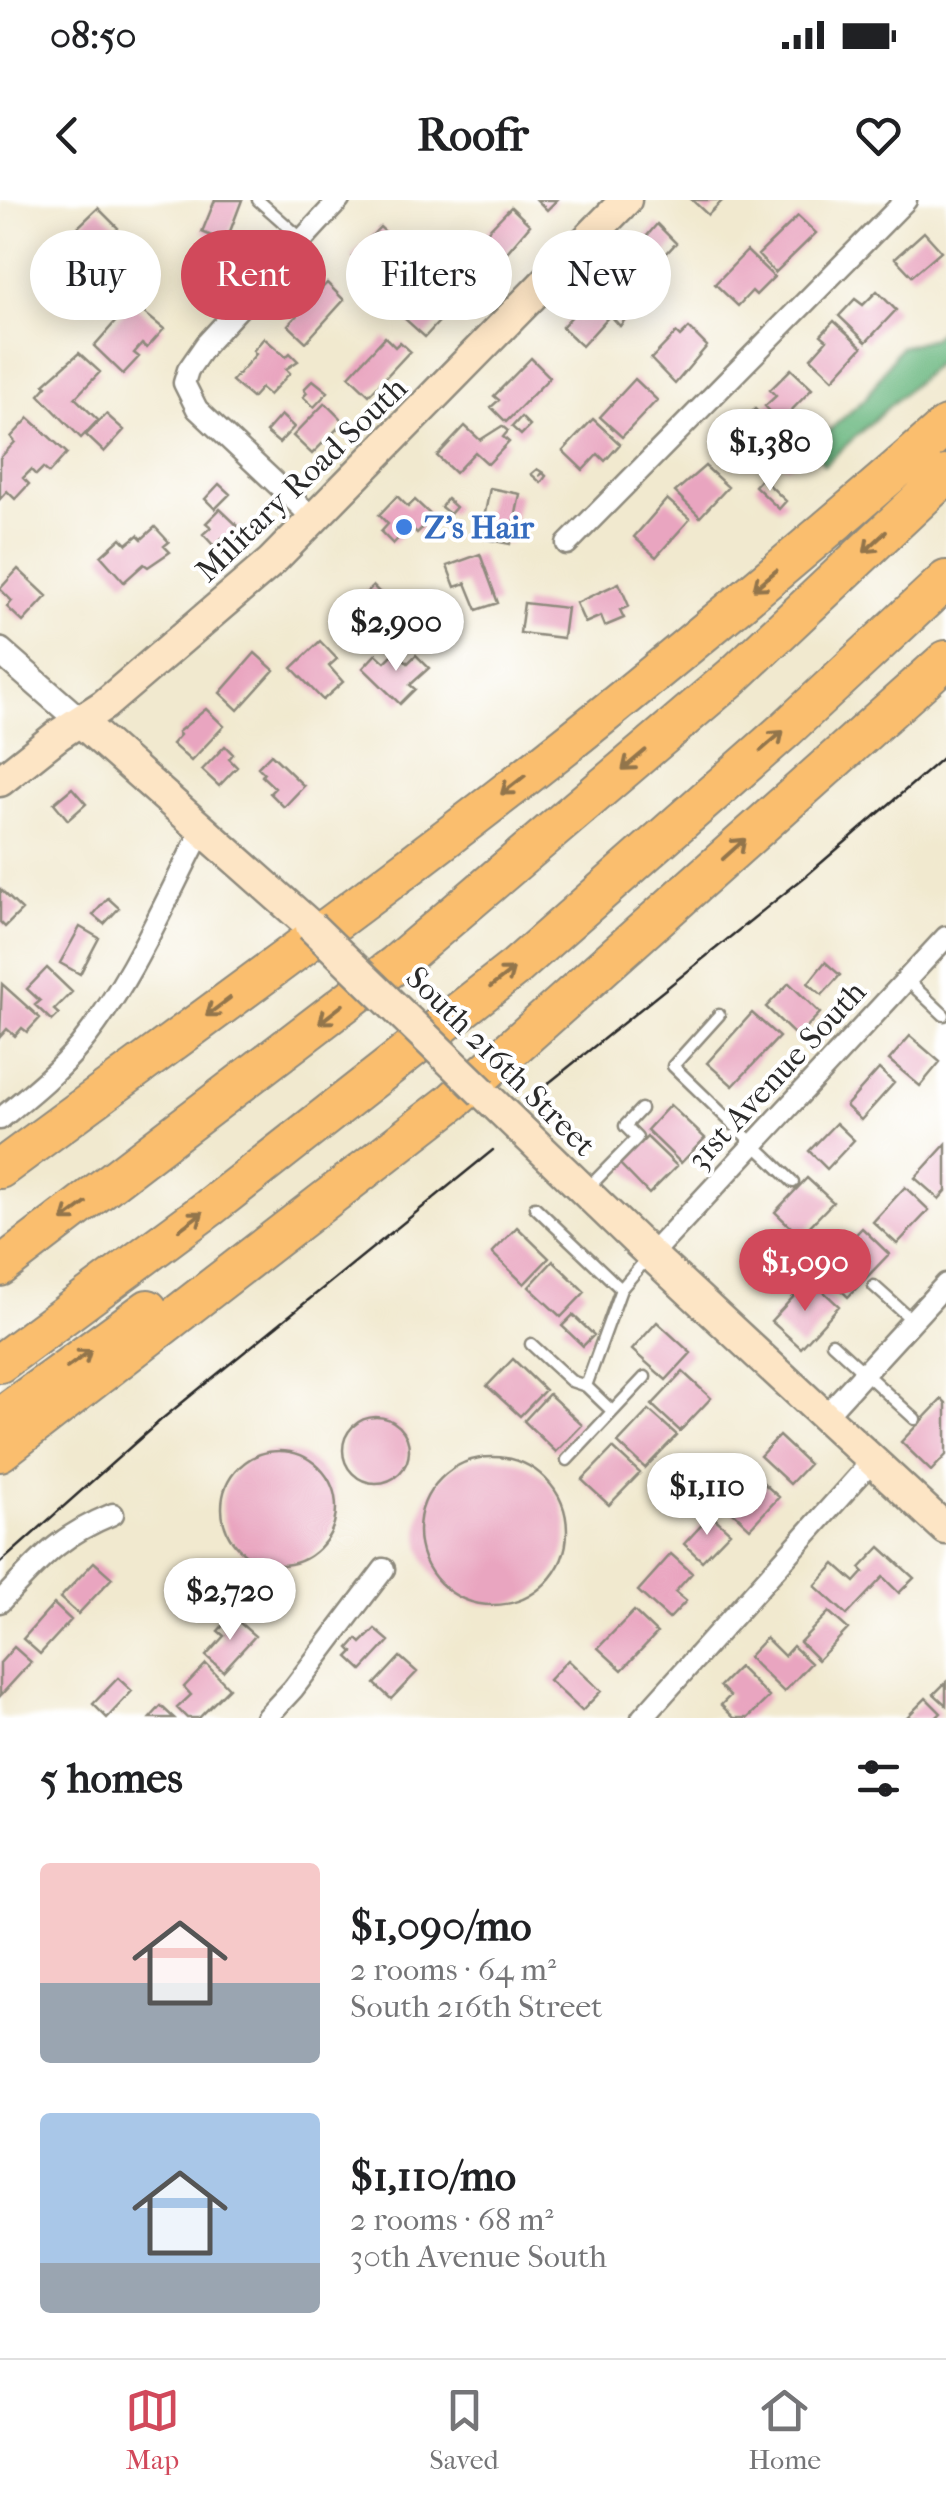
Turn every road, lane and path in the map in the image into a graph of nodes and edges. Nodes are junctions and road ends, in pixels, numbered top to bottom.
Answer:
1 (258, 200) edge
2 (339, 200) edge
3 (626, 200) edge
4 (906, 200) edge
5 (292, 230) edge
6 (311, 230) edge
7 (228, 320) edge
8 (946, 426) edge
9 (946, 475) edge
10 (315, 520) junction
11 (567, 544) dead end
12 (946, 580) edge
13 (0, 651) edge
14 (946, 660) edge
15 (80, 720) junction
16 (0, 781) edge
17 (203, 828) junction
18 (660, 914) junction
19 (946, 936) edge
20 (906, 979) junction
21 (719, 1014) dead end
22 (944, 1015) edge
23 (641, 1109) dead end
24 (0, 1119) edge
25 (753, 1145) junction
26 (0, 1169) edge
27 (794, 1182) dead end
28 (584, 1192) junction
29 (535, 1207) dead end
30 (651, 1255) junction
31 (0, 1267) edge
32 (946, 1284) edge
33 (874, 1286) dead end
34 (621, 1289) junction
35 (912, 1321) junction
36 (832, 1343) dead end
37 (531, 1344) dead end
38 (0, 1363) edge
39 (865, 1372) junction
40 (645, 1377) dead end
41 (586, 1386) junction
42 (612, 1412) junction
43 (826, 1415) junction
44 (0, 1417) edge
45 (915, 1419) dead end
46 (0, 1452) edge
47 (566, 1460) dead end
48 (873, 1460) junction
49 (112, 1514) dead end
50 (946, 1529) edge
51 (384, 1569) dead end
52 (0, 1602) edge
53 (266, 1718) edge
54 (642, 1718) edge

1 - 5 lane
2 - 6 street
3 - 10 main road, Military Road South
4 - 11 street
7 - 10 street
8 -> 26 highway
9 -> 31 highway
10 - 15 main road, Military Road South
38 -> 12 highway
13 - 15 street, South 216th Street
18 -> 14 highway
15 - 16 main road, Military Road South
15 - 17 main road, South 216th Street
17 - 24 street
17 - 28 main road, South 216th Street, bridge
44 -> 18 highway
18 - 46 highway
19 - 20 street, 31st Avenue South
20 - 22 lane
20 - 25 street, 31st Avenue South
21 - 25 lane
23 - 28 lane
25 - 27 lane
25 - 30 street, 31st Avenue South
28 - 30 main road, South 216th Street
29 - 34 lane
30 - 34 lane
30 - 43 main road, South 216th Street
32 - 35 street
33 - 35 lane
34 - 41 lane
35 - 39 street
36 - 39 lane
37 - 41 lane
39 - 43 street
39 - 45 lane
40 - 42 lane
41 - 42 lane
42 - 47 lane
43 - 48 main road, South 216th Street
48 - 50 main road, South 216th Street
48 - 54 street
49 - 52 street
51 - 53 street

